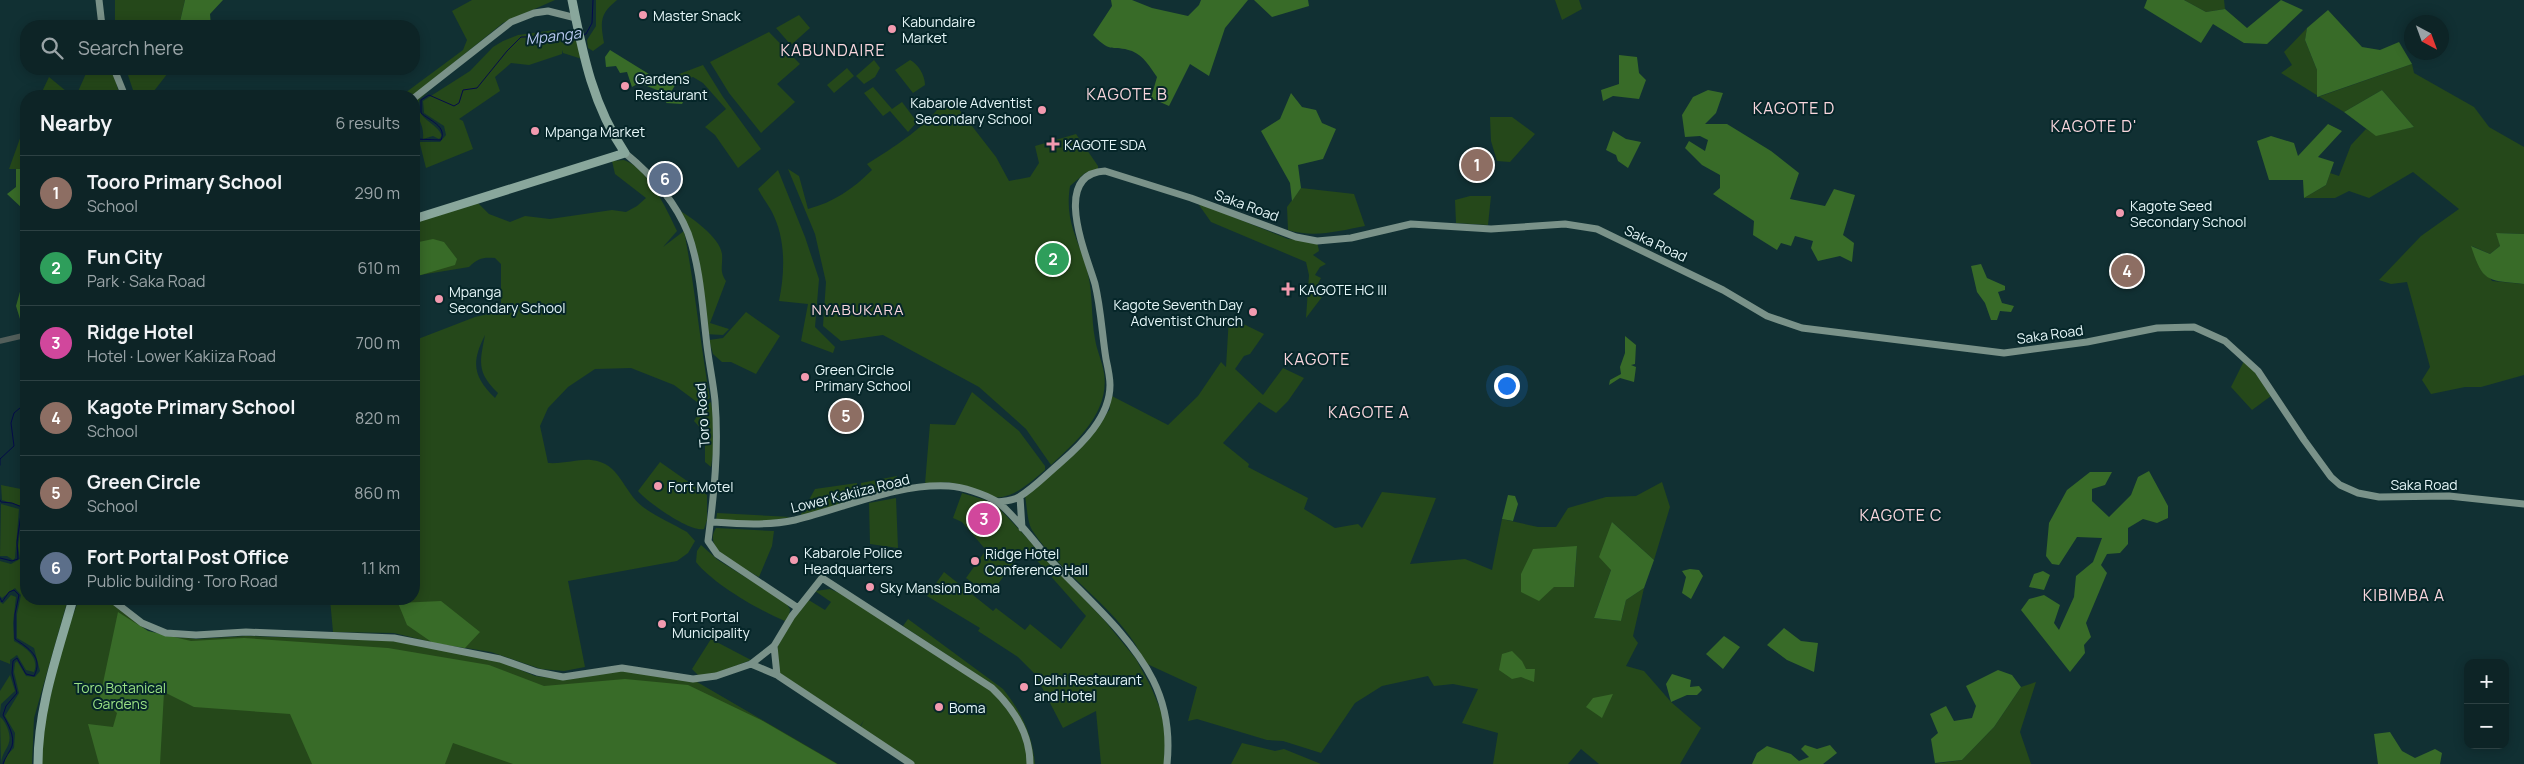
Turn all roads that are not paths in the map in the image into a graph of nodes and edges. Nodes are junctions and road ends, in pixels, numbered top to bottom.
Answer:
1 (100, 0) edge
2 (572, 0) edge
3 (576, 18) junction
4 (102, 20) edge
5 (117, 75) edge
6 (123, 90) edge
7 (420, 93) edge
8 (625, 153) junction
9 (420, 218) edge
10 (20, 337) edge
11 (0, 341) edge
12 (1020, 497) junction
13 (997, 502) junction
14 (2524, 504) edge
15 (712, 522) junction
16 (1022, 528) junction
17 (72, 605) edge
18 (119, 605) edge
19 (798, 608) junction
20 (774, 646) junction
21 (751, 664) junction
22 (776, 675) junction
23 (38, 764) edge
24 (912, 764) edge
25 (1030, 764) edge
26 (1167, 764) edge

1 - 4 main road
2 - 3 highway
3 - 7 main road
3 - 8 highway
5 - 6 main road
8 - 9 highway
8 - 15 main road, Toro Road
10 - 11 street
12 - 13 main road, Saka Road
12 - 14 main road, Saka Road
12 - 16 main road
13 - 15 main road, Lower Kakiiza Road
13 - 16 main road, Lower Kakiiza Road
15 - 19 main road, Toro Road
16 - 26 main road, Lower Kakiiza Road
17 - 23 highway
18 - 21 main road
19 - 20 main road
19 - 25 main road
20 - 21 main road
20 - 22 main road
21 - 22 main road
22 - 24 main road

